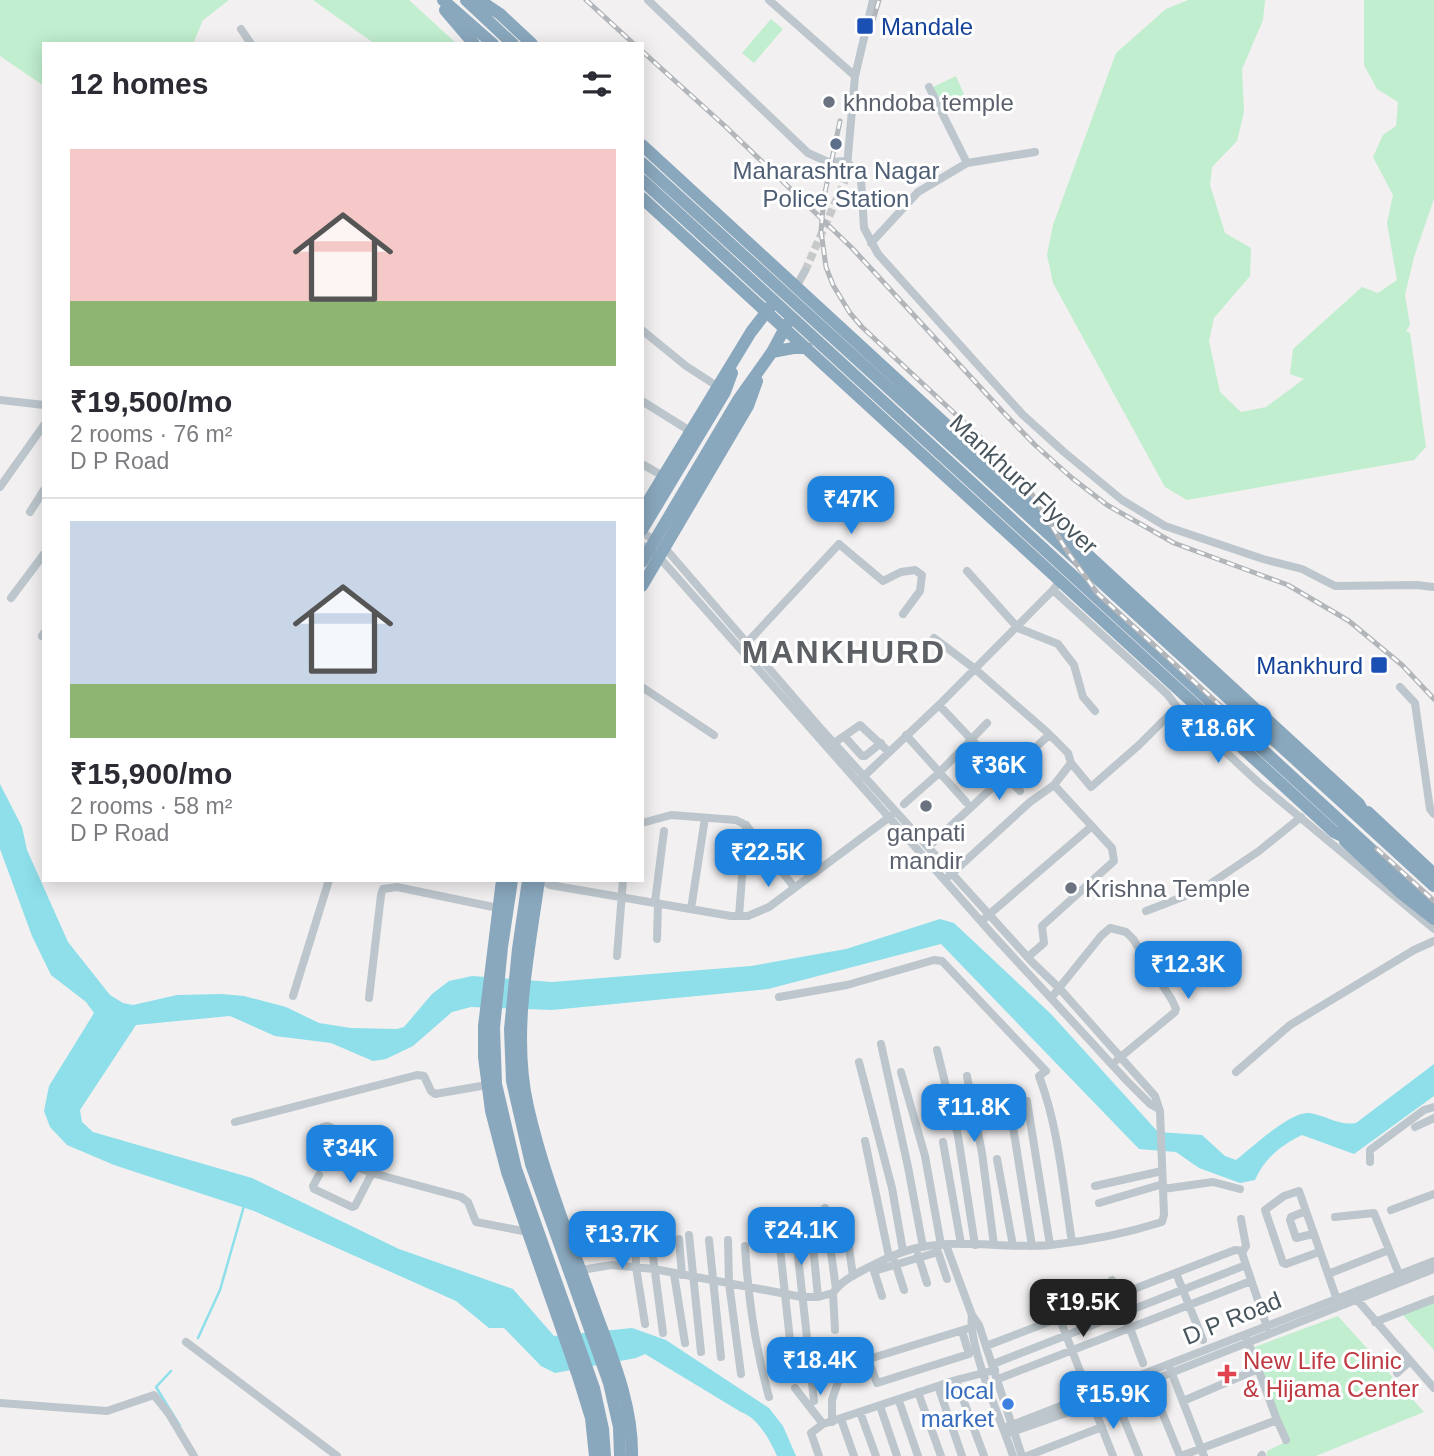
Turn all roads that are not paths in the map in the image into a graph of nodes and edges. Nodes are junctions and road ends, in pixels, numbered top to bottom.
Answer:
1 (436, 0) edge
2 (443, 0) edge
3 (466, 0) edge
4 (479, 0) edge
5 (648, 0) edge
6 (769, 0) edge
7 (872, 1) edge
8 (241, 29) dead end
9 (482, 34) edge
10 (250, 42) edge
11 (507, 42) edge
12 (530, 42) edge
13 (855, 76) junction
14 (929, 87) dead end
15 (644, 147) edge
16 (1035, 152) dead end
17 (847, 161) junction
18 (967, 163) junction
19 (644, 165) edge
20 (846, 178) tunnel mouth
21 (644, 182) edge
22 (644, 200) edge
23 (872, 243) junction
24 (805, 271) tunnel mouth
25 (796, 287) junction
26 (766, 311) junction
27 (786, 329) junction
28 (644, 332) edge
29 (807, 348) junction
30 (772, 352) junction
31 (761, 368) junction
32 (721, 389) junction
33 (0, 400) edge
34 (644, 402) edge
35 (42, 405) edge
36 (42, 428) edge
37 (690, 430) junction
38 (644, 465) edge
39 (663, 476) junction
40 (0, 487) edge
41 (42, 493) edge
42 (644, 508) edge
43 (30, 512) dead end
44 (644, 527) edge
45 (644, 533) edge
46 (644, 546) edge
47 (662, 553) junction
48 (42, 557) edge
49 (644, 559) edge
50 (967, 571) dead end
51 (1056, 576) junction
52 (644, 583) edge
53 (1433, 587) edge
54 (11, 598) dead end
55 (902, 614) dead end
56 (1018, 628) junction
57 (934, 638) dead end
58 (747, 642) junction
59 (740, 649) junction
60 (975, 669) junction
61 (776, 682) junction
62 (1400, 687) dead end
63 (644, 688) edge
64 (1172, 691) junction
65 (939, 705) junction
66 (1177, 707) junction
67 (1094, 711) dead end
68 (987, 723) dead end
69 (1049, 734) junction
70 (714, 735) dead end
71 (844, 736) junction
72 (906, 736) junction
73 (823, 737) junction
74 (971, 739) junction
75 (834, 743) junction
76 (881, 743) junction
77 (889, 752) junction
78 (1071, 764) junction
79 (939, 773) junction
80 (1006, 776) junction
81 (861, 779) junction
82 (1054, 785) junction
83 (1020, 791) dead end
84 (966, 802) dead end
85 (905, 804) dead end
86 (1434, 814) edge
87 (893, 815) junction
88 (1301, 817) junction
89 (705, 818) junction
90 (1347, 818) junction
91 (644, 822) edge
92 (746, 825) junction
93 (1092, 826) junction
94 (664, 831) dead end
95 (1382, 833) junction
96 (928, 847) junction
97 (1365, 853) junction
98 (952, 873) junction
99 (1434, 874) edge
100 (945, 880) junction
101 (328, 882) edge
102 (502, 882) edge
103 (512, 882) edge
104 (528, 882) edge
105 (541, 882) edge
106 (545, 882) edge
107 (623, 882) edge
108 (1434, 886) edge
109 (794, 887) junction
110 (622, 896) junction
111 (657, 903) junction
112 (1434, 907) edge
113 (498, 908) junction
114 (691, 909) junction
115 (1146, 911) dead end
116 (989, 914) junction
117 (739, 916) junction
118 (1434, 919) edge
119 (981, 921) junction
120 (1434, 929) edge
121 (1004, 931) junction
122 (657, 939) dead end
123 (996, 939) junction
124 (1434, 941) edge
125 (617, 956) dead end
126 (1028, 957) junction
127 (1060, 989) junction
128 (293, 996) dead end
129 (779, 997) dead end
130 (369, 998) dead end
131 (1051, 998) junction
132 (1106, 1042) junction
133 (881, 1044) dead end
134 (1098, 1049) junction
135 (937, 1050) dead end
136 (1120, 1058) junction
137 (859, 1062) dead end
138 (1113, 1065) junction
139 (901, 1072) dead end
140 (1236, 1072) dead end
141 (1134, 1073) junction
142 (967, 1076) dead end
143 (1127, 1080) junction
144 (487, 1085) junction
145 (1027, 1101) dead end
146 (1434, 1107) edge
147 (1159, 1109) junction
148 (1011, 1114) dead end
149 (1434, 1118) edge
150 (235, 1122) dead end
151 (1415, 1127) dead end
152 (865, 1141) dead end
153 (943, 1142) dead end
154 (998, 1158) dead end
155 (542, 1160) junction
156 (1370, 1162) dead end
157 (368, 1171) junction
158 (1162, 1171) junction
159 (507, 1172) junction
160 (319, 1175) dead end
161 (1095, 1186) dead end
162 (1163, 1186) junction
163 (1240, 1189) dead end
164 (1434, 1194) edge
165 (1099, 1203) dead end
166 (825, 1208) dead end
167 (1391, 1210) dead end
168 (1306, 1211) junction
169 (844, 1212) dead end
170 (635, 1216) dead end
171 (1335, 1217) dead end
172 (1241, 1219) dead end
173 (794, 1220) dead end
174 (649, 1226) dead end
175 (778, 1230) dead end
176 (528, 1232) junction
177 (1313, 1234) junction
178 (689, 1235) dead end
179 (812, 1235) dead end
180 (680, 1239) dead end
181 (709, 1240) dead end
182 (728, 1240) dead end
183 (1072, 1242) junction
184 (961, 1244) junction
185 (975, 1244) junction
186 (943, 1245) junction
187 (994, 1245) junction
188 (1050, 1245) junction
189 (745, 1246) dead end
190 (1013, 1246) junction
191 (1032, 1246) junction
192 (1389, 1250) junction
193 (903, 1251) junction
194 (919, 1251) junction
195 (1243, 1251) junction
196 (1319, 1252) junction
197 (893, 1259) junction
198 (946, 1261) junction
199 (1434, 1261) edge
200 (1246, 1265) junction
201 (636, 1267) junction
202 (873, 1268) junction
203 (654, 1269) junction
204 (1434, 1269) edge
205 (581, 1270) junction
206 (1177, 1273) junction
207 (678, 1274) junction
208 (1328, 1274) junction
209 (1399, 1274) junction
210 (853, 1276) junction
211 (692, 1277) junction
212 (947, 1279) dead end
213 (712, 1280) junction
214 (1112, 1280) dead end
215 (1251, 1281) junction
216 (729, 1283) junction
217 (927, 1283) dead end
218 (747, 1287) junction
219 (904, 1290) dead end
220 (1183, 1290) junction
221 (835, 1291) junction
222 (783, 1294) junction
223 (1119, 1295) junction
224 (882, 1296) dead end
225 (1353, 1296) junction
226 (802, 1297) junction
227 (818, 1297) junction
228 (1336, 1297) junction
229 (1434, 1299) edge
230 (1054, 1304) dead end
231 (1189, 1306) junction
232 (1125, 1312) junction
233 (1060, 1318) junction
234 (1375, 1322) junction
235 (645, 1324) dead end
236 (971, 1328) junction
237 (1130, 1328) junction
238 (1268, 1329) junction
239 (835, 1330) dead end
240 (663, 1333) dead end
241 (1066, 1335) junction
242 (1246, 1338) junction
243 (1203, 1340) dead end
244 (186, 1342) dead end
245 (685, 1343) dead end
246 (986, 1346) junction
247 (1072, 1350) junction
248 (701, 1352) dead end
249 (721, 1357) dead end
250 (868, 1359) junction
251 (1410, 1361) junction
252 (1143, 1363) dead end
253 (1170, 1367) junction
254 (1258, 1369) junction
255 (995, 1371) junction
256 (984, 1372) junction
257 (1397, 1373) dead end
258 (741, 1374) dead end
259 (794, 1377) dead end
260 (956, 1380) junction
261 (1149, 1380) junction
262 (1085, 1384) dead end
263 (938, 1386) junction
264 (795, 1388) dead end
265 (1434, 1388) edge
266 (918, 1392) junction
267 (1114, 1395) junction
268 (769, 1397) dead end
269 (1090, 1399) junction
270 (814, 1401) dead end
271 (900, 1401) dead end
272 (1183, 1401) junction
273 (0, 1403) edge
274 (881, 1409) dead end
275 (860, 1412) junction
276 (1277, 1420) junction
277 (832, 1421) junction
278 (1102, 1427) junction
279 (1009, 1430) junction
280 (1286, 1440) dead end
281 (1203, 1452) edge
282 (194, 1456) edge
283 (337, 1456) edge
284 (595, 1456) edge
285 (605, 1456) edge
286 (620, 1456) edge
287 (632, 1456) edge
288 (819, 1456) edge
289 (854, 1456) edge
290 (876, 1456) edge
291 (897, 1456) edge
292 (918, 1456) edge
293 (941, 1456) edge
294 (962, 1456) edge
295 (984, 1456) edge
296 (1013, 1456) edge
297 (1024, 1456) edge
298 (1113, 1456) edge
299 (1139, 1456) edge
300 (1180, 1456) edge

1 - 9 highway
2 - 9 highway
3 - 9 highway
4 - 12 highway
5 - 17 street
6 - 13 street
7 - 13 street
8 - 10 street
9 - 11 highway
13 - 17 street
14 - 18 street
15 - 25 highway
16 - 18 street
17 - 20 street
17 - 23 street
18 - 23 street
19 - 90 highway, Mankhurd Flyover
21 - 51 highway, Mankhurd Flyover
22 - 26 highway
23 - 53 street
24 - 25 street
25 - 26 highway
25 - 27 highway
25 - 90 highway
26 - 27 highway
26 - 32 highway
27 - 29 highway
27 - 30 highway
28 - 32 street
29 - 30 highway
29 - 51 highway
30 - 31 highway
31 - 47 highway
31 - 49 highway
32 - 37 highway
32 - 44 highway
33 - 35 street
34 - 37 street
36 - 40 street
37 - 39 highway
38 - 39 street
39 - 42 highway
41 - 43 street
45 - 47 street
46 - 47 street
47 - 52 highway
47 - 58 street
47 - 59 street
48 - 54 street
50 - 56 street
51 - 56 street
51 - 64 highway
51 - 90 highway, Mankhurd Flyover
55 - 58 street
56 - 60 street
56 - 67 street
57 - 60 street
58 - 59 street
58 - 61 street
59 - 61 street
60 - 65 street
60 - 69 street
61 - 73 street
62 - 86 street
63 - 70 street
64 - 66 street
64 - 90 highway
65 - 72 street
65 - 74 street
66 - 78 street
66 - 88 street
68 - 74 street
69 - 78 street
69 - 80 street
71 - 75 street
71 - 76 street
71 - 76 street
72 - 77 street
72 - 79 street
73 - 75 street
73 - 81 street
74 - 79 street
74 - 80 street
75 - 81 street
76 - 77 street
77 - 81 street
78 - 82 street
79 - 84 street
79 - 85 street
80 - 83 street
80 - 96 street
81 - 87 street
82 - 93 street
82 - 98 street
87 - 96 street
87 - 100 street
87 - 109 street
88 - 115 street
88 - 120 street
89 - 91 street
89 - 92 street
89 - 114 street
90 - 95 highway, Mankhurd Flyover
90 - 97 highway, Mankhurd Flyover
92 - 109 street
92 - 117 street
93 - 116 street
93 - 126 street
94 - 111 street
95 - 99 highway
95 - 108 highway
96 - 98 street
97 - 112 highway
97 - 118 highway
98 - 100 street
98 - 116 street
100 - 119 street
101 - 128 street
102 - 113 highway
103 - 285 highway
104 - 286 highway
105 - 155 highway
106 - 110 street
107 - 110 street
109 - 117 street
110 - 111 street
110 - 125 street
111 - 114 street
111 - 122 street
113 - 130 street
113 - 144 highway
114 - 117 street
116 - 119 street
116 - 121 street
119 - 123 street
121 - 123 street
121 - 126 street
123 - 131 street
124 - 140 street
126 - 127 street
127 - 131 street
127 - 132 street
127 - 136 street
129 - 183 street
131 - 134 street
132 - 134 street
132 - 136 street
133 - 194 street
134 - 138 street
135 - 185 street
136 - 138 street
136 - 141 street
137 - 193 street
138 - 143 street
139 - 186 street
141 - 143 street
141 - 147 street
142 - 187 street
143 - 147 street
144 - 150 street
144 - 159 highway
145 - 188 street
146 - 156 street
147 - 158 street
148 - 191 street
149 - 151 street
152 - 197 street
153 - 184 street
154 - 190 street
155 - 159 highway
155 - 205 highway
157 - 157 street
157 - 160 street
157 - 176 street
158 - 161 street
158 - 162 street
159 - 176 highway
162 - 163 street
162 - 165 street
162 - 183 street
164 - 167 street
166 - 221 street
168 - 177 street
168 - 177 street
168 - 196 street
169 - 210 street
170 - 201 street
171 - 192 street
172 - 195 street
173 - 226 street
174 - 203 street
175 - 222 street
176 - 284 highway
177 - 196 street
178 - 211 street
179 - 227 street
180 - 207 street
181 - 213 street
182 - 216 street
183 - 188 street
184 - 185 street
184 - 186 street
185 - 187 street
186 - 194 street
186 - 198 street
187 - 190 street
188 - 191 street
189 - 218 street
190 - 191 street
192 - 208 street
192 - 209 street
193 - 194 street
193 - 197 street
194 - 197 street
194 - 198 street
194 - 217 street
195 - 200 street
195 - 206 street
196 - 208 street
197 - 202 street
197 - 219 street
198 - 212 street
198 - 236 street
199 - 209 street, D P Road
200 - 215 street
200 - 220 street
201 - 203 street
201 - 205 street
201 - 235 street
202 - 210 street
202 - 224 street
203 - 207 street
203 - 240 street
204 - 225 street, D P Road
205 - 287 highway
206 - 220 street
206 - 223 street
207 - 211 street
207 - 245 street
208 - 228 street
209 - 225 street, D P Road
210 - 221 street
211 - 213 street
211 - 248 street
213 - 216 street
213 - 249 street
214 - 223 street
215 - 231 street
215 - 238 street
216 - 218 street
216 - 258 street
218 - 222 street
218 - 268 street
220 - 231 street
220 - 232 street
221 - 227 street
221 - 239 street
222 - 226 street
222 - 259 street
223 - 232 street
223 - 233 street
225 - 228 street, D P Road
225 - 234 street
225 - 238 street, D P Road
226 - 227 street
226 - 270 street
228 - 238 street, D P Road
229 - 234 street
230 - 233 street
231 - 237 street
231 - 243 street
232 - 237 street
232 - 241 street
233 - 241 street
233 - 246 street
234 - 251 street
236 - 246 street
236 - 250 street
236 - 250 street
236 - 256 street
237 - 247 street
237 - 252 street
238 - 242 street, D P Road
241 - 247 street
241 - 255 street
242 - 253 street, D P Road
242 - 254 street
244 - 283 street
246 - 255 street
247 - 255 street
247 - 262 street
250 - 277 street
251 - 257 street
251 - 265 street
253 - 261 street, D P Road
253 - 269 street, D P Road
253 - 272 street
254 - 272 street
254 - 276 street
255 - 256 street
255 - 279 street
256 - 260 street
256 - 279 street
260 - 263 street
260 - 295 street
261 - 267 street, D P Road
261 - 300 street
263 - 266 street
263 - 294 street
264 - 277 street
266 - 275 street
266 - 293 street
267 - 269 street, D P Road
267 - 299 street
269 - 278 street
269 - 279 street, D P Road
271 - 292 street
272 - 281 street
273 - 282 street
274 - 291 street
275 - 277 street
275 - 290 street
276 - 280 street
276 - 281 street
277 - 288 street
277 - 289 street
278 - 297 street
278 - 298 street
279 - 296 street
279 - 297 street
281 - 300 street

